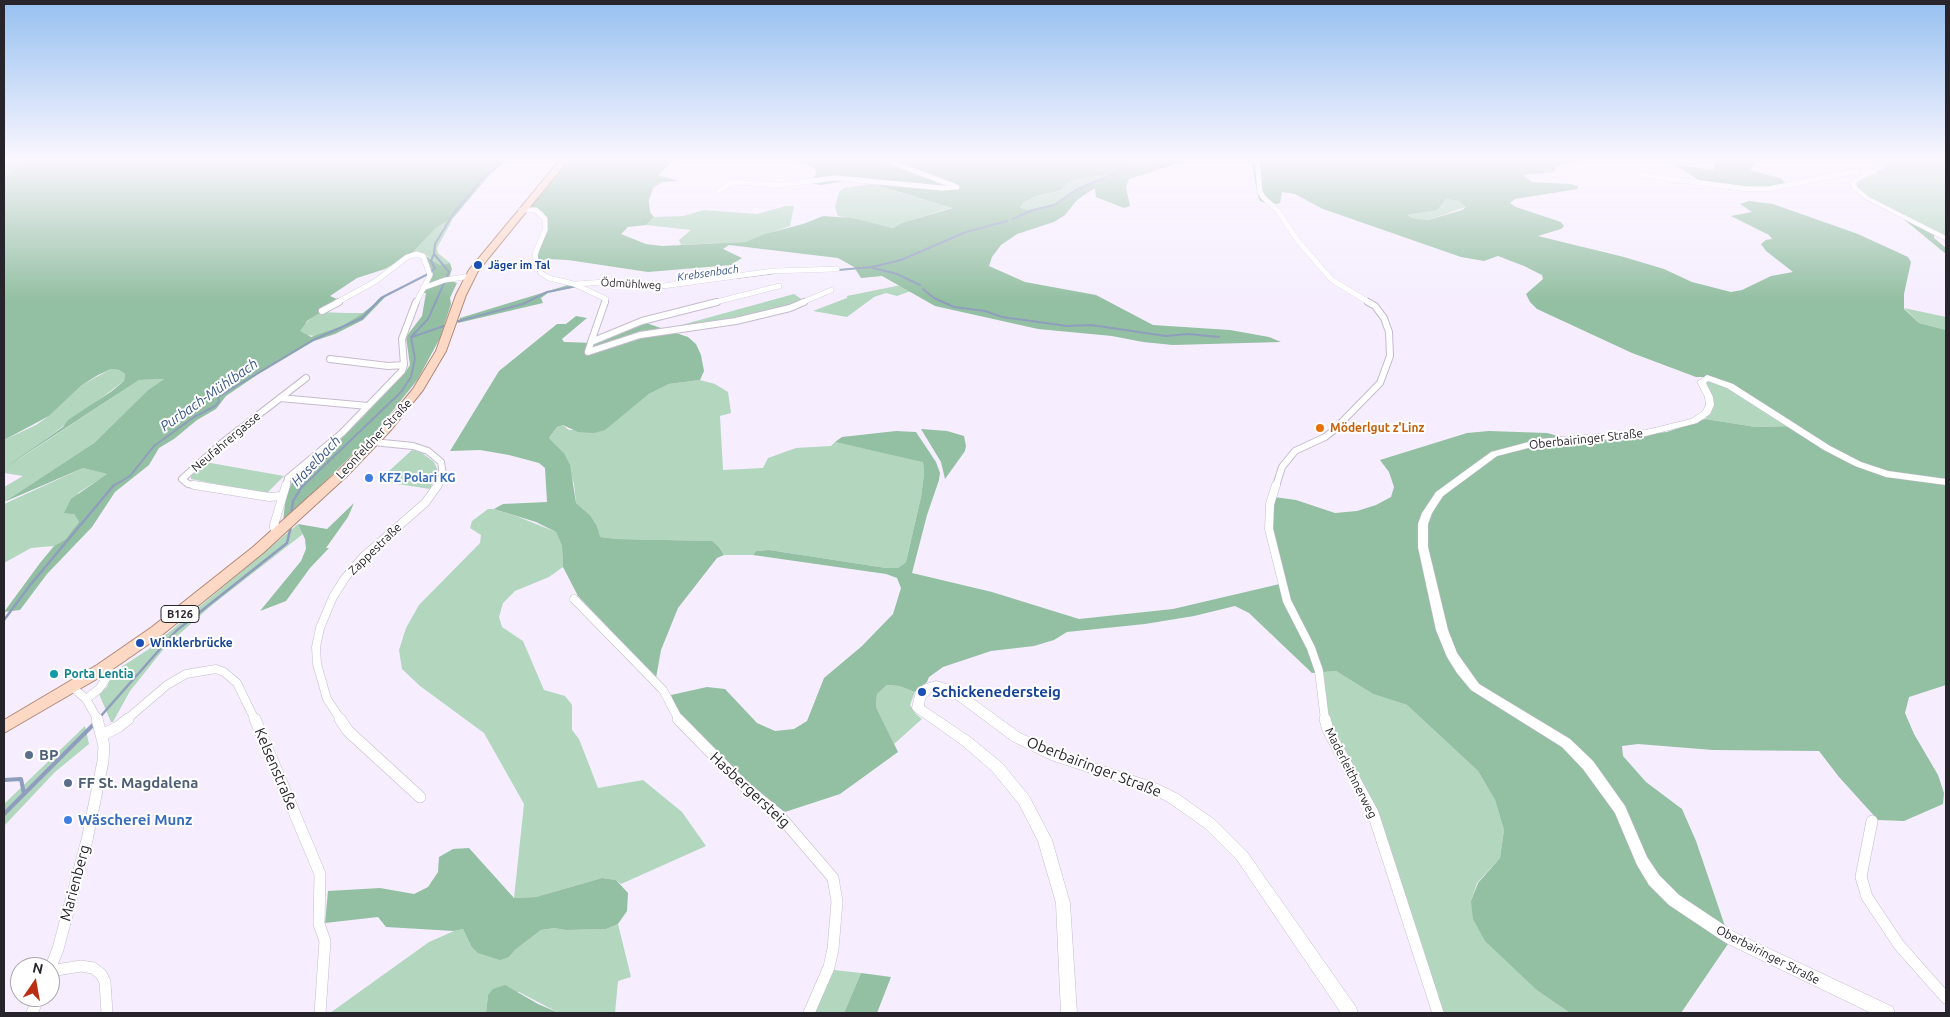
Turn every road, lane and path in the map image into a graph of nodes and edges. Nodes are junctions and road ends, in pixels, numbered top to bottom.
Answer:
1 (524, 206) edge
2 (1272, 206) edge
3 (1883, 206) edge
4 (521, 210) junction
5 (1946, 239) edge
6 (837, 269) dead end
7 (471, 276) junction
8 (577, 285) junction
9 (779, 286) dead end
10 (423, 288) junction
11 (831, 290) dead end
12 (322, 311) dead end
13 (591, 342) junction
14 (330, 359) dead end
15 (404, 365) junction
16 (306, 378) dead end
17 (280, 398) junction
18 (368, 406) junction
19 (373, 442) junction
20 (1946, 482) edge
21 (281, 496) junction
22 (284, 528) junction
23 (574, 599) dead end
24 (109, 664) junction
25 (72, 687) junction
26 (86, 699) junction
27 (4, 727) edge
28 (102, 732) junction
29 (420, 797) dead end
30 (1872, 821) dead end
31 (54, 957) edge
32 (60, 969) edge
33 (1946, 998) edge
34 (106, 1013) edge
35 (320, 1013) edge
36 (809, 1013) edge
37 (1069, 1013) edge
38 (1350, 1013) edge
39 (1438, 1013) edge
40 (1887, 1013) edge

1 - 4 main road, Leonfeldner Straße / B126
2 - 39 street, Maderleithnerweg
3 - 5 street
4 - 7 main road, Leonfeldner Straße / B126
4 - 8 street, Ödmühlweg
6 - 8 street, Ödmühlweg
7 - 10 street
7 - 19 main road, Leonfeldner Straße / B126
8 - 13 street, Ödmühlweg
9 - 13 street
10 - 12 street
10 - 15 street
11 - 13 street
14 - 15 street
15 - 18 street, Leonfeldner Straße
16 - 17 street, Neufahrergasse
17 - 18 street
17 - 21 street, Neufahrergasse
18 - 21 street, Leonfeldner Straße
19 - 22 main road, Leonfeldner Straße / B126
19 - 29 street, Zappestraße
20 - 40 street, Oberbairinger Straße
21 - 22 street, Leonfeldner Straße
22 - 24 main road, Leonfeldner Straße / B126
23 - 36 street, Hasbergersteig
24 - 25 main road, Leonfeldner Straße / B126
24 - 26 street
25 - 26 street, Marienberg
25 - 27 main road, Leonfeldner Straße / B126
26 - 28 street, Marienberg
28 - 31 street, Marienberg
28 - 35 street, Kelsenstraße
30 - 33 street
32 - 34 street, Marienberg
37 - 38 street, Oberbairinger Straße

